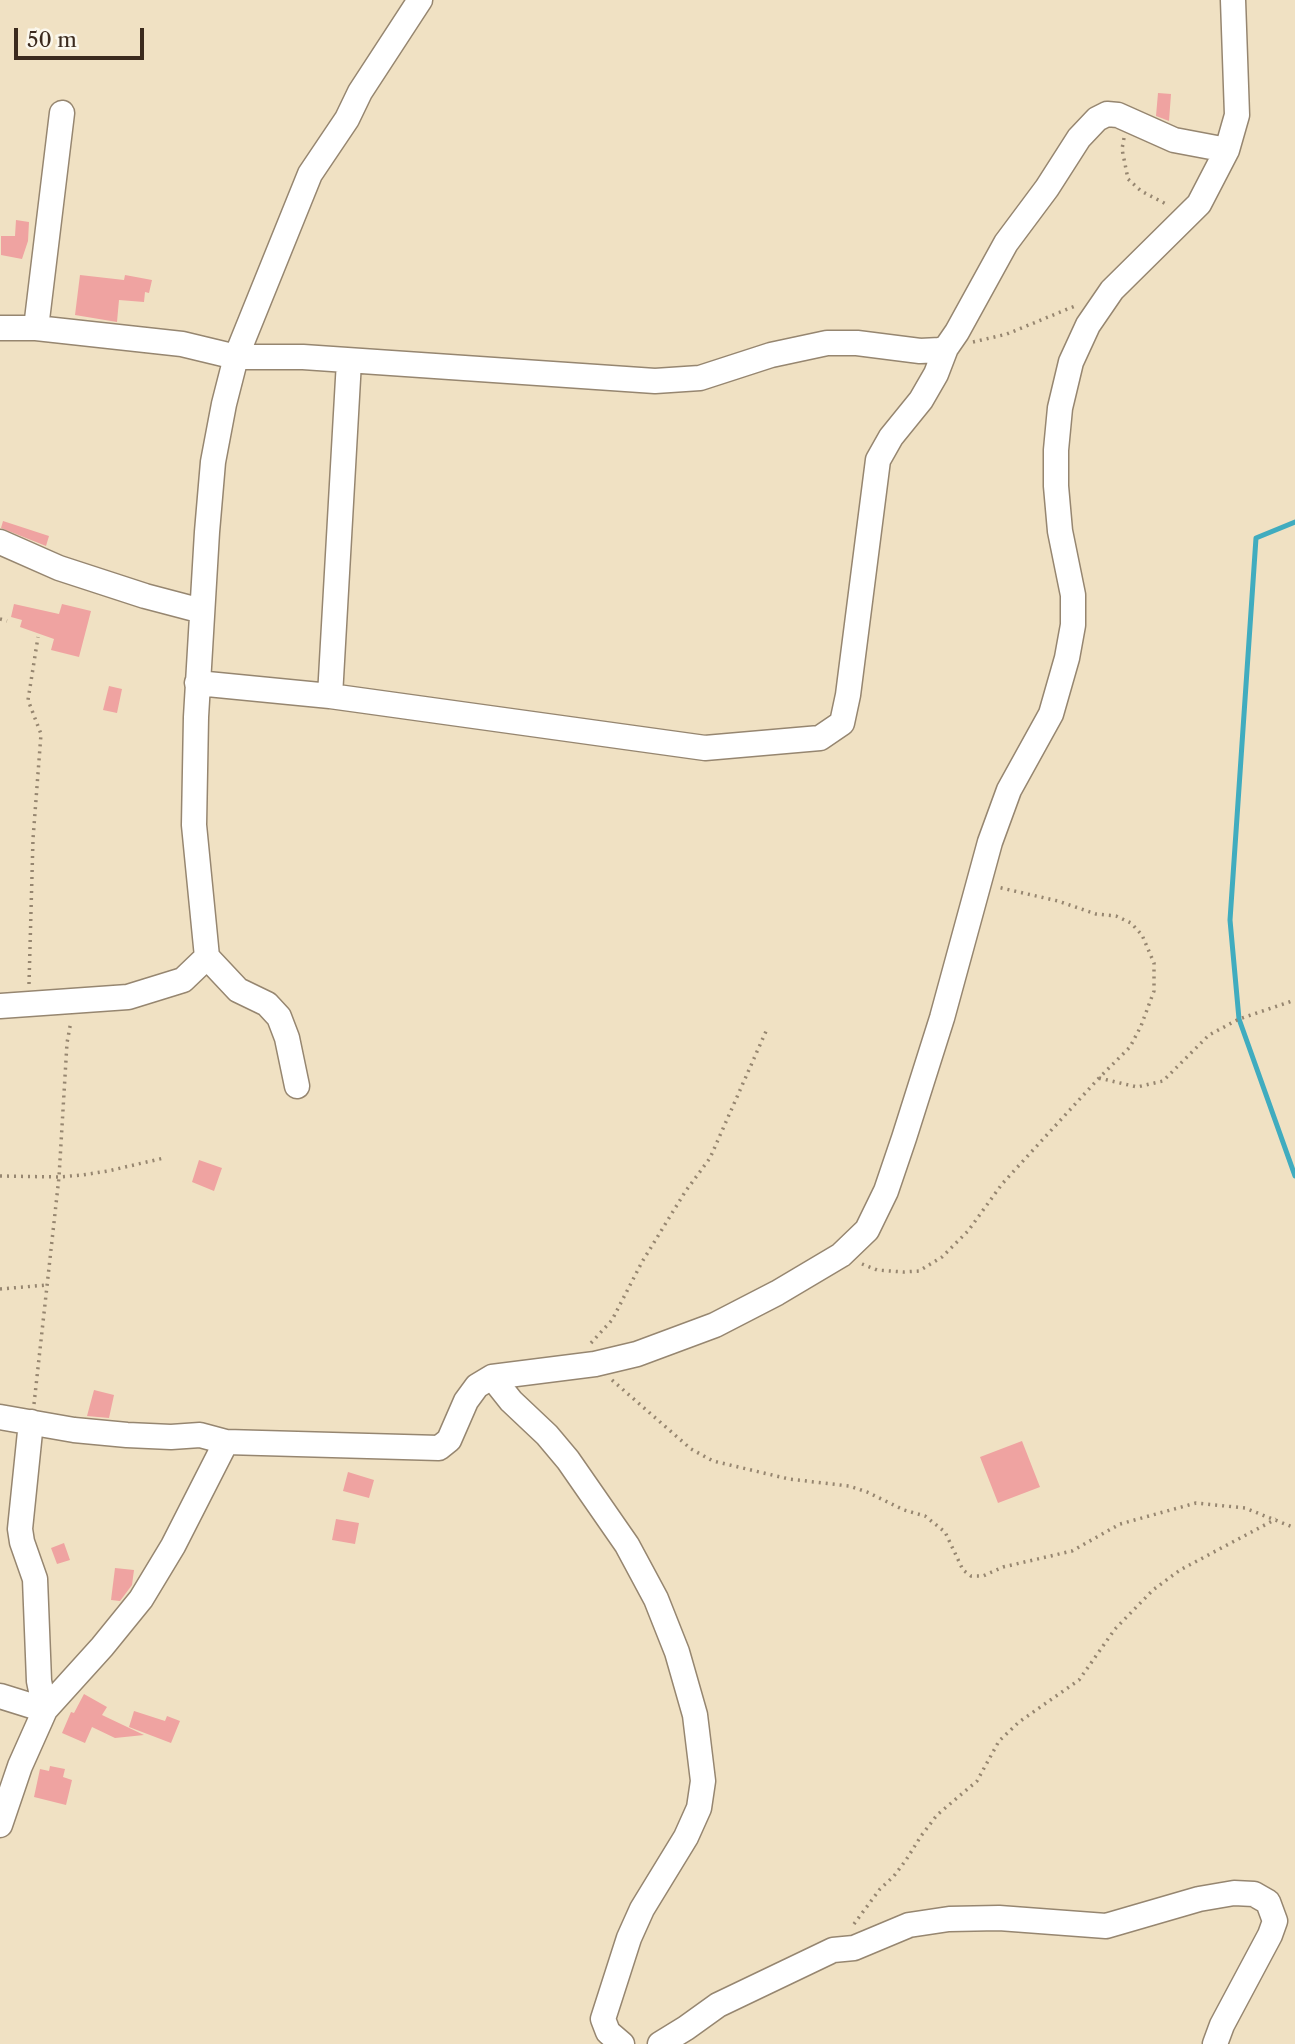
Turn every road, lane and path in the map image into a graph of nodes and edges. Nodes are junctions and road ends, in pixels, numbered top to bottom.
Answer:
1 (420, 0) edge
2 (1233, 0) edge
3 (62, 113) dead end
4 (1130, 119) junction
5 (1227, 149) junction
6 (1188, 216) junction
7 (1080, 304) dead end
8 (0, 328) edge
9 (36, 328) junction
10 (946, 347) junction
11 (236, 357) junction
12 (349, 360) junction
13 (0, 542) edge
14 (202, 611) junction
15 (0, 619) edge
16 (7, 621) dead end
17 (38, 637) dead end
18 (197, 683) junction
19 (330, 696) junction
20 (977, 885) junction
21 (207, 957) junction
22 (75, 999) junction
23 (1295, 1000) edge
24 (28, 1003) junction
25 (0, 1006) edge
26 (768, 1029) dead end
27 (1099, 1078) junction
28 (297, 1086) dead end
29 (164, 1158) dead end
30 (0, 1176) edge
31 (59, 1177) junction
32 (841, 1255) junction
33 (47, 1285) junction
34 (0, 1289) edge
35 (592, 1355) junction
36 (492, 1377) junction
37 (0, 1417) edge
38 (31, 1422) junction
39 (226, 1442) junction
40 (1276, 1519) junction
41 (1295, 1528) edge
42 (0, 1696) edge
43 (45, 1710) junction
44 (0, 1825) edge
45 (833, 1950) junction
46 (622, 2044) edge
47 (660, 2044) edge
48 (1215, 2044) edge

1 - 11 street
2 - 5 street
3 - 9 street
4 - 5 street
4 - 6 path
4 - 10 street
5 - 6 street
6 - 20 street
7 - 10 path
8 - 9 street
9 - 11 street
10 - 12 street
10 - 19 street
11 - 12 street
11 - 14 street
12 - 19 street
13 - 14 street
14 - 18 street
15 - 16 path
17 - 24 path
18 - 19 street
18 - 21 street
20 - 27 path
20 - 32 street
21 - 22 street
21 - 28 street
22 - 24 street
22 - 31 path
23 - 27 path
24 - 25 street
26 - 35 path
27 - 32 path
29 - 31 path
30 - 31 path
31 - 33 path
32 - 35 street
33 - 34 path
33 - 38 path
35 - 36 street
35 - 40 path
36 - 39 street
36 - 46 street
37 - 38 street
38 - 39 street
38 - 43 street
39 - 43 street
40 - 41 path
40 - 45 path
42 - 43 street
43 - 44 street
45 - 47 street
45 - 48 street

